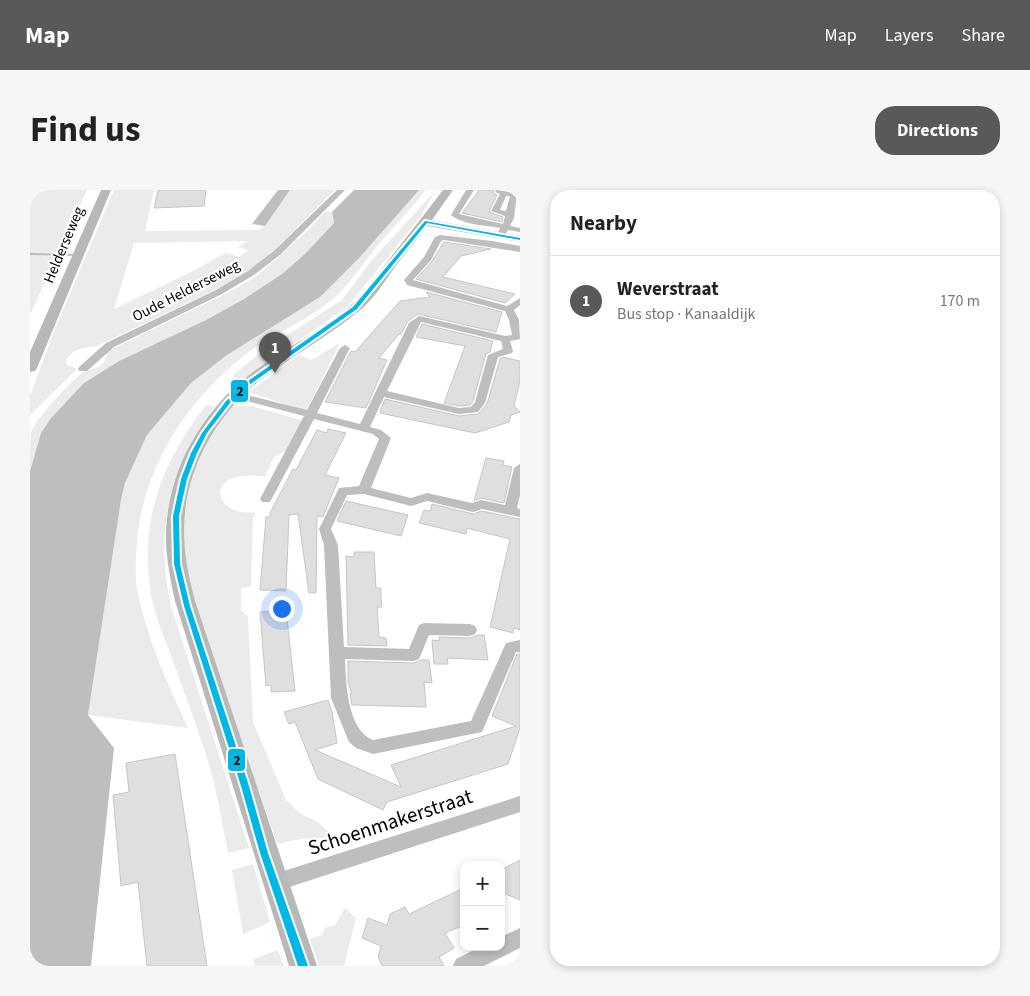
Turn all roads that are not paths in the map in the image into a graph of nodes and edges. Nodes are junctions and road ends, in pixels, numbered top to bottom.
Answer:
1 (106, 190) edge
2 (341, 190) edge
3 (448, 190) edge
4 (470, 190) edge
5 (502, 192) edge
6 (508, 214) junction
7 (426, 222) junction
8 (520, 230) edge
9 (500, 235) junction
10 (520, 239) edge
11 (520, 249) edge
12 (30, 254) edge
13 (77, 255) junction
14 (520, 301) edge
15 (509, 309) junction
16 (505, 339) junction
17 (345, 348) dead end
18 (508, 351) junction
19 (519, 357) edge
20 (30, 368) edge
21 (83, 369) dead end
22 (381, 393) junction
23 (235, 396) junction
24 (309, 416) junction
25 (364, 428) junction
26 (520, 468) edge
27 (364, 490) junction
28 (266, 499) dead end
29 (515, 512) edge
30 (470, 630) dead end
31 (520, 646) edge
32 (337, 653) junction
33 (520, 804) edge
34 (274, 883) junction
35 (520, 938) edge
36 (505, 945) edge
37 (493, 951) edge
38 (303, 966) edge
39 (463, 966) edge

1 - 13 main road, Helderseweg
2 - 21 street, Oude Helderseweg
3 - 7 street
4 - 9 street
5 - 6 street
5 - 6 street
6 - 9 street
7 - 9 street
7 - 23 street
8 - 9 street
9 - 10 street
9 - 11 street
9 - 15 street
12 - 13 lane
13 - 20 street, Helderseweg
14 - 15 street
15 - 16 street
16 - 18 street
16 - 22 street
17 - 24 street
18 - 19 street
18 - 22 street
22 - 25 street
23 - 24 street
23 - 34 street
24 - 25 street
24 - 28 street
25 - 27 street
26 - 29 street
27 - 29 street
27 - 32 street
30 - 32 street
31 - 32 street
33 - 34 street, Schoenmakerstraat
34 - 38 street
35 - 36 street
37 - 39 street

